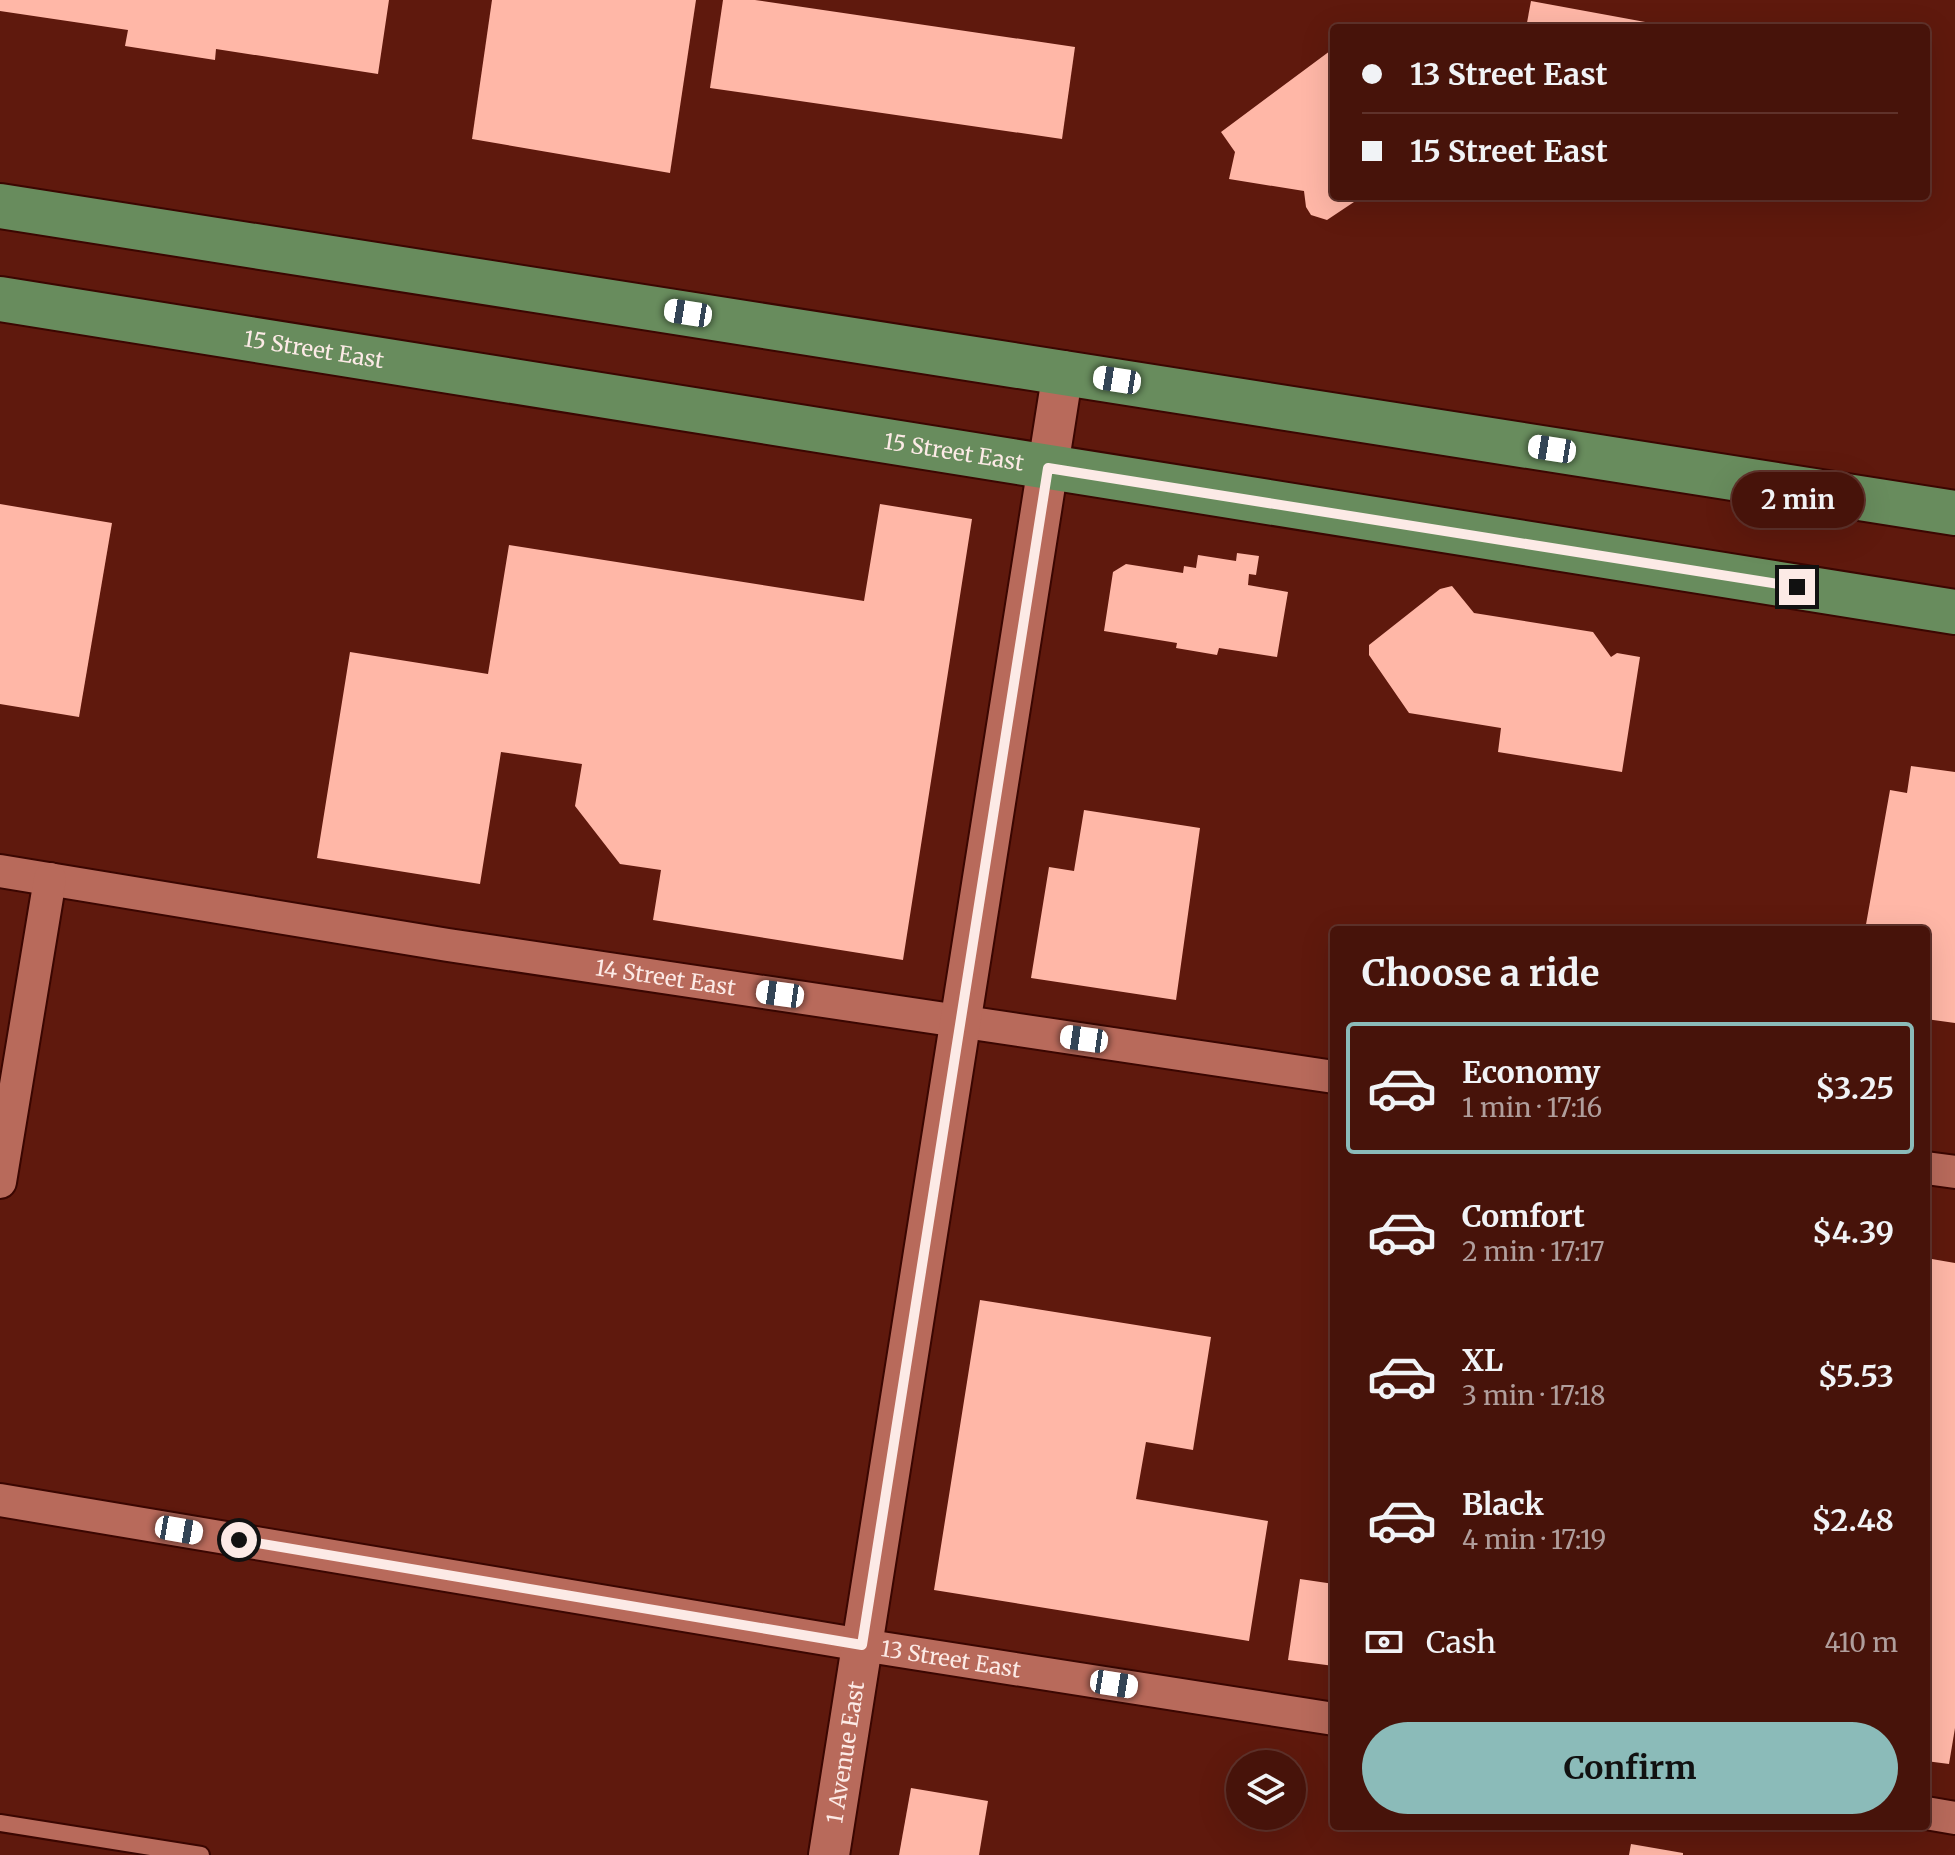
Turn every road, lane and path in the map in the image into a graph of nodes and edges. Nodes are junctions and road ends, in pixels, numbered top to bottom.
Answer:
1 (0, 206) edge
2 (0, 299) edge
3 (1063, 371) junction
4 (1048, 468) junction
5 (1955, 513) edge
6 (1955, 612) edge
7 (0, 871) edge
8 (50, 879) junction
9 (961, 1020) junction
10 (1330, 1076) edge
11 (1930, 1169) edge
12 (1955, 1172) edge
13 (0, 1182) edge
14 (0, 1500) edge
15 (862, 1645) junction
16 (1330, 1718) edge
17 (1930, 1814) edge
18 (1955, 1818) edge
19 (0, 1823) edge
20 (201, 1855) edge
21 (829, 1855) edge

1 - 3 main road
2 - 4 main road, 15 Street East
3 - 4 street, 1 Avenue East
3 - 5 main road
4 - 6 main road, 15 Street East
4 - 9 street, 1 Avenue East
7 - 8 street, 14 Street East
8 - 9 street, 14 Street East
8 - 13 street
9 - 10 street, 14 Street East
9 - 15 street, 1 Avenue East
11 - 12 street
14 - 15 street, 13 Street East
15 - 16 street, 13 Street East
15 - 21 street, 1 Avenue East
17 - 18 street
19 - 20 lane

